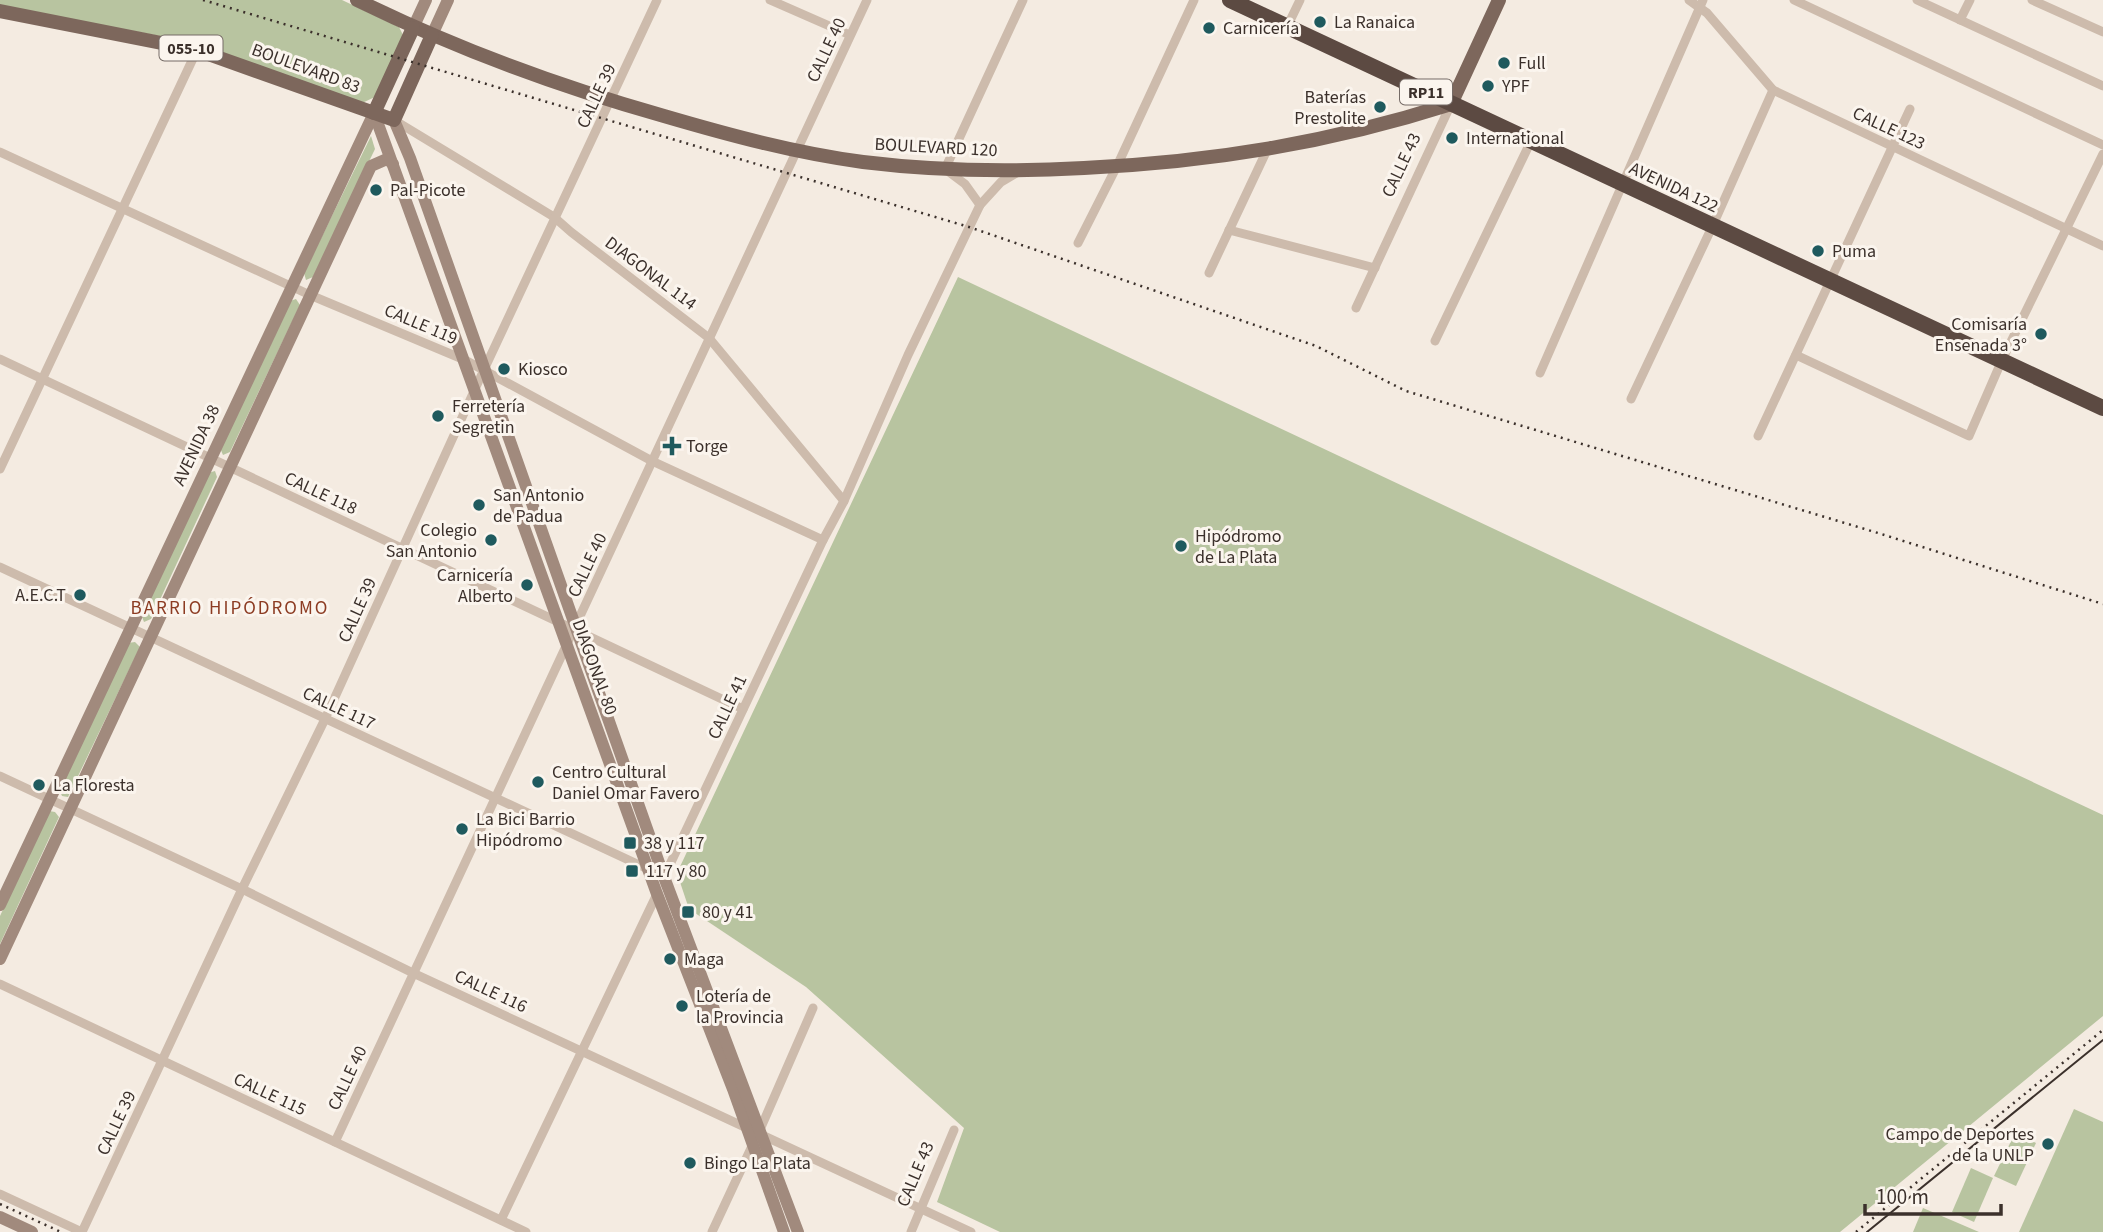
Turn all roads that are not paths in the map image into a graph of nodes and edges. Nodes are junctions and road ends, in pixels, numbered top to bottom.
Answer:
1 (357, 0) edge
2 (426, 0) edge
3 (448, 0) edge
4 (657, 0) edge
5 (770, 0) edge
6 (867, 0) edge
7 (1023, 0) edge
8 (1194, 0) edge
9 (1230, 0) edge
10 (1300, 0) edge
11 (1499, 0) edge
12 (1689, 0) edge
13 (1794, 0) edge
14 (1917, 0) edge
15 (1970, 0) edge
16 (2032, 0) edge
17 (1702, 3) edge
18 (2, 16) edge
19 (1961, 20) junction
20 (1287, 27) junction
21 (413, 28) junction
22 (2103, 32) edge
23 (432, 35) junction
24 (850, 35) junction
25 (197, 50) junction
26 (2103, 86) edge
27 (1773, 90) junction
28 (611, 101) junction
29 (1451, 104) junction
30 (1910, 108) dead end
31 (374, 113) junction
32 (394, 120) junction
33 (1531, 141) junction
34 (2103, 145) edge
35 (1892, 147) junction
36 (797, 150) junction
37 (1267, 150) junction
38 (0, 152) edge
39 (2103, 154) edge
40 (393, 164) junction
41 (1117, 166) junction
42 (945, 169) junction
43 (1021, 170) junction
44 (1622, 184) junction
45 (980, 205) junction
46 (122, 208) junction
47 (554, 217) junction
48 (1713, 225) junction
49 (2065, 227) junction
50 (1230, 230) junction
51 (1078, 243) dead end
52 (2103, 246) edge
53 (1375, 268) junction
54 (1209, 273) dead end
55 (1830, 279) junction
56 (292, 286) junction
57 (310, 295) junction
58 (1356, 308) dead end
59 (709, 338) junction
60 (1435, 341) dead end
61 (1796, 355) junction
62 (0, 359) edge
63 (465, 360) junction
64 (2002, 360) junction
65 (483, 370) junction
66 (1540, 373) dead end
67 (43, 379) junction
68 (475, 389) junction
69 (1631, 399) dead end
70 (2103, 408) edge
71 (1758, 436) dead end
72 (211, 458) junction
73 (652, 461) junction
74 (230, 467) junction
75 (0, 469) edge
76 (844, 501) junction
77 (822, 540) junction
78 (402, 548) junction
79 (0, 567) edge
80 (560, 622) junction
81 (131, 628) junction
82 (576, 628) junction
83 (150, 637) junction
84 (567, 643) junction
85 (743, 709) junction
86 (325, 719) junction
87 (0, 776) edge
88 (50, 798) junction
89 (495, 798) junction
90 (71, 808) junction
91 (649, 870) junction
92 (664, 877) junction
93 (242, 889) junction
94 (657, 894) junction
95 (0, 905) edge
96 (0, 959) edge
97 (413, 973) junction
98 (0, 984) edge
99 (813, 1008) dead end
100 (583, 1051) junction
101 (163, 1060) junction
102 (746, 1126) junction
103 (954, 1130) dead end
104 (759, 1132) junction
105 (335, 1142) junction
106 (753, 1145) junction
107 (0, 1194) edge
108 (921, 1209) junction
109 (0, 1217) edge
110 (501, 1220) junction
111 (32, 1232) edge
112 (82, 1232) edge
113 (526, 1232) edge
114 (712, 1232) edge
115 (784, 1232) edge
116 (798, 1232) edge
117 (911, 1232) edge
118 (971, 1232) edge

1 - 21 main road, BOULEVARD 120
2 - 21 main road, AVENIDA 38
3 - 23 main road
4 - 28 street, CALLE 39
5 - 24 street
6 - 24 street, CALLE 40
7 - 42 street
8 - 41 street
9 - 20 highway, AVENIDA 122 / RP11
10 - 20 street
11 - 29 main road, CALLE 43
12 - 17 street, CALLE 123
13 - 34 street
14 - 19 street
15 - 19 street
16 - 22 street
17 - 27 street, CALLE 123
17 - 44 street
18 - 25 main road, BOULEVARD 83 / 055-10
19 - 26 street
20 - 29 highway, AVENIDA 122 / RP11
21 - 23 main road, BOULEVARD 120
21 - 31 main road, AVENIDA 38
23 - 28 main road, BOULEVARD 120
23 - 32 main road
24 - 36 street, CALLE 40
25 - 31 main road, BOULEVARD 83 / 055-10
25 - 46 street
27 - 35 street, CALLE 123
27 - 48 street
28 - 36 main road, BOULEVARD 120
28 - 47 street, CALLE 39
29 - 33 highway, AVENIDA 122 / RP11
29 - 37 main road, BOULEVARD 120
29 - 53 street, CALLE 43
30 - 35 street
31 - 32 main road, BOULEVARD 83
31 - 40 main road, DIAGONAL 80
31 - 56 main road, AVENIDA 38
32 - 47 street, DIAGONAL 114
32 - 65 main road, DIAGONAL 80
33 - 44 highway, AVENIDA 122 / RP11
33 - 60 street
35 - 49 street, CALLE 123
35 - 55 street
36 - 42 main road, BOULEVARD 120
36 - 59 street, CALLE 40
37 - 41 main road, BOULEVARD 120
37 - 50 street
38 - 46 street, CALLE 119
39 - 49 street
40 - 57 main road
40 - 63 main road, DIAGONAL 80
41 - 43 main road, BOULEVARD 120
41 - 51 street
42 - 43 main road, BOULEVARD 120
42 - 45 street
43 - 45 street, CALLE 41
44 - 48 highway, AVENIDA 122 / RP11
44 - 66 street
45 - 76 street, CALLE 41
46 - 56 street, CALLE 119
46 - 67 street
47 - 59 street, DIAGONAL 114
47 - 65 street, CALLE 39
48 - 55 highway, AVENIDA 122 / RP11
48 - 69 street
49 - 52 street, CALLE 123
49 - 64 street
50 - 53 street
50 - 54 street
53 - 58 street, CALLE 43
55 - 61 street
55 - 64 highway, AVENIDA 122 / RP11
56 - 57 street, CALLE 119
56 - 72 main road, AVENIDA 38
57 - 63 street, CALLE 119
57 - 74 main road
59 - 73 street, CALLE 40
59 - 76 street, DIAGONAL 114
61 - 64 street
61 - 71 street
62 - 67 street, CALLE 118
63 - 65 street, CALLE 119
63 - 68 main road, DIAGONAL 80
64 - 70 highway, AVENIDA 122 / RP11
65 - 68 street, CALLE 39
65 - 73 street, CALLE 119
65 - 82 main road, DIAGONAL 80
67 - 72 street, CALLE 118
67 - 75 street
68 - 78 street, CALLE 39
68 - 80 main road, DIAGONAL 80
72 - 74 street, CALLE 118
72 - 81 main road, AVENIDA 38
73 - 77 street, CALLE 119
73 - 82 street, CALLE 40
74 - 78 street, CALLE 118
74 - 83 main road
76 - 77 street, CALLE 41
77 - 85 street, CALLE 41
78 - 80 street, CALLE 118
78 - 86 street, CALLE 39
79 - 81 street, CALLE 117
80 - 82 street, CALLE 118
80 - 84 main road, DIAGONAL 80
81 - 83 street, CALLE 117
81 - 88 main road, AVENIDA 38
82 - 84 street, CALLE 40
82 - 85 street, CALLE 118
82 - 92 main road, DIAGONAL 80
83 - 86 street, CALLE 117
83 - 90 main road
84 - 89 street, CALLE 40
84 - 91 main road, DIAGONAL 80
85 - 92 street, CALLE 41
86 - 89 street, CALLE 117
86 - 93 street, CALLE 39
87 - 88 street, CALLE 116
88 - 90 street, CALLE 116
88 - 95 main road, AVENIDA 38
89 - 91 street, CALLE 117
89 - 97 street, CALLE 40
90 - 93 street, CALLE 116
90 - 96 main road
91 - 92 street, CALLE 117
91 - 94 main road, DIAGONAL 80
92 - 94 street, CALLE 41
92 - 104 main road, DIAGONAL 80
93 - 97 street, CALLE 116
93 - 101 street, CALLE 39
94 - 100 street, CALLE 41
94 - 102 main road, DIAGONAL 80
97 - 100 street, CALLE 116
97 - 105 street, CALLE 40
98 - 101 street, CALLE 115
99 - 104 street
100 - 102 street, CALLE 116
100 - 110 street, CALLE 41
101 - 105 street, CALLE 115
101 - 112 street, CALLE 39
102 - 104 street, CALLE 116
102 - 106 main road, DIAGONAL 80
103 - 108 street, CALLE 43
104 - 106 street
104 - 108 street, CALLE 116
104 - 116 main road, DIAGONAL 80
105 - 110 street, CALLE 115
106 - 114 street
106 - 115 main road, DIAGONAL 80
107 - 112 street
108 - 117 street, CALLE 43
108 - 118 street, CALLE 116
109 - 111 main road
110 - 113 street, CALLE 115

